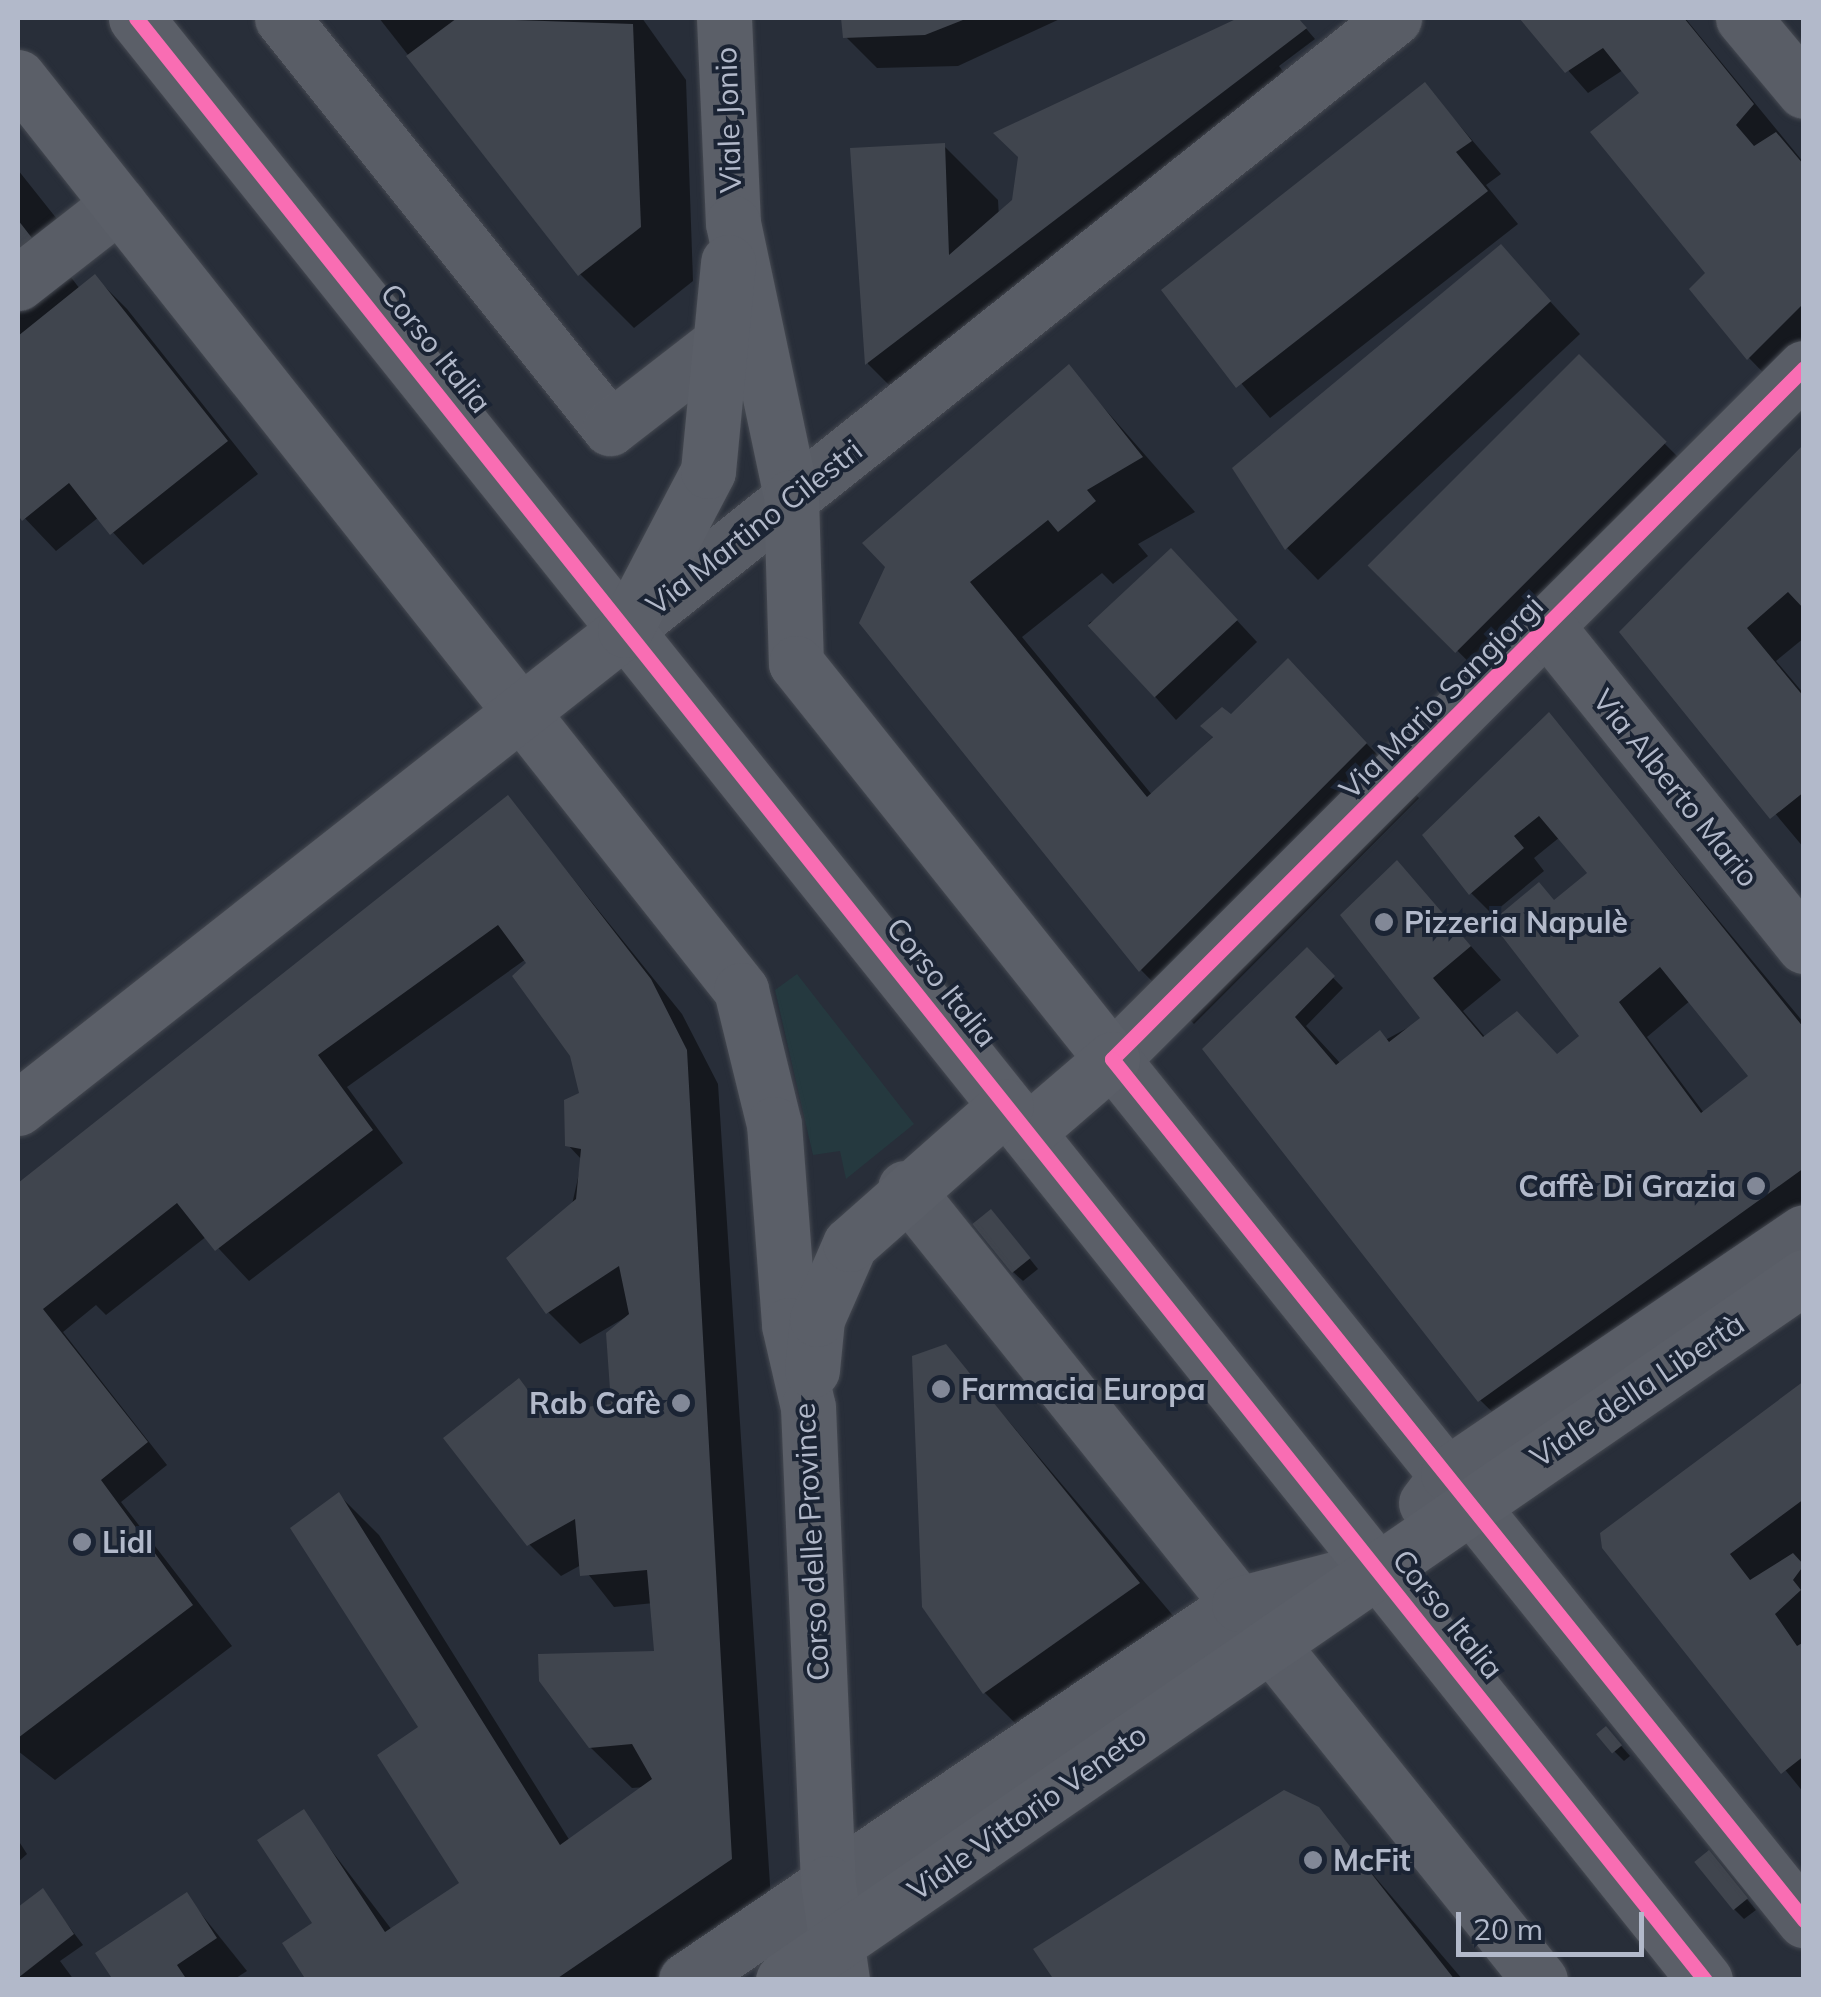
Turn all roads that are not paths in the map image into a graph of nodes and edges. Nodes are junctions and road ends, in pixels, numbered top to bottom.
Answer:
1 (136, 18) edge
2 (282, 18) edge
3 (724, 18) edge
4 (1394, 18) edge
5 (1744, 18) edge
6 (18, 77) edge
7 (1804, 91) edge
8 (119, 204) junction
9 (733, 223) junction
10 (18, 283) edge
11 (717, 345) junction
12 (1804, 368) edge
13 (791, 497) junction
14 (1549, 629) junction
15 (625, 630) junction
16 (525, 710) junction
17 (1804, 946) edge
18 (1112, 1059) junction
19 (18, 1108) edge
20 (1016, 1119) junction
21 (905, 1188) junction
22 (1804, 1232) edge
23 (1804, 1277) edge
24 (808, 1408) junction
25 (1459, 1489) junction
26 (1377, 1569) junction
27 (1255, 1624) junction
28 (828, 1883) junction
29 (1804, 1920) edge
30 (838, 1962) edge
31 (686, 1980) edge
32 (783, 1980) edge
33 (1540, 1980) edge
34 (1705, 1980) edge

1 - 15 main road, Corso Italia
2 - 11 street
3 - 9 main road, Viale Jonio
4 - 13 street, Via Martino Cilestri
5 - 7 street
6 - 8 main road
8 - 10 street
8 - 16 main road
9 - 11 main road
9 - 13 main road
11 - 15 main road
12 - 14 street, Via Mario Sangiorgi
13 - 15 street, Via Martino Cilestri
13 - 18 main road
14 - 17 street, Via Alberto Mario
14 - 18 street, Via Mario Sangiorgi
15 - 16 main road, Via Martino Cilestri
15 - 20 main road, Corso Italia
16 - 19 main road, Via Martino Cilestri
16 - 24 main road, Corso delle Province
18 - 20 main road
18 - 25 street
20 - 21 main road
20 - 26 main road, Corso Italia
21 - 24 main road
21 - 27 street
22 - 25 street
23 - 25 main road, Viale della Libertà
24 - 28 main road, Corso delle Province
25 - 26 main road, Viale della Libertà
25 - 29 street
26 - 27 main road, Viale Vittorio Veneto
26 - 34 main road, Corso Italia
27 - 28 street
27 - 30 main road, Viale Vittorio Veneto
27 - 33 street
28 - 30 main road, Corso delle Province
28 - 31 street
30 - 32 main road, Viale Vittorio Veneto

